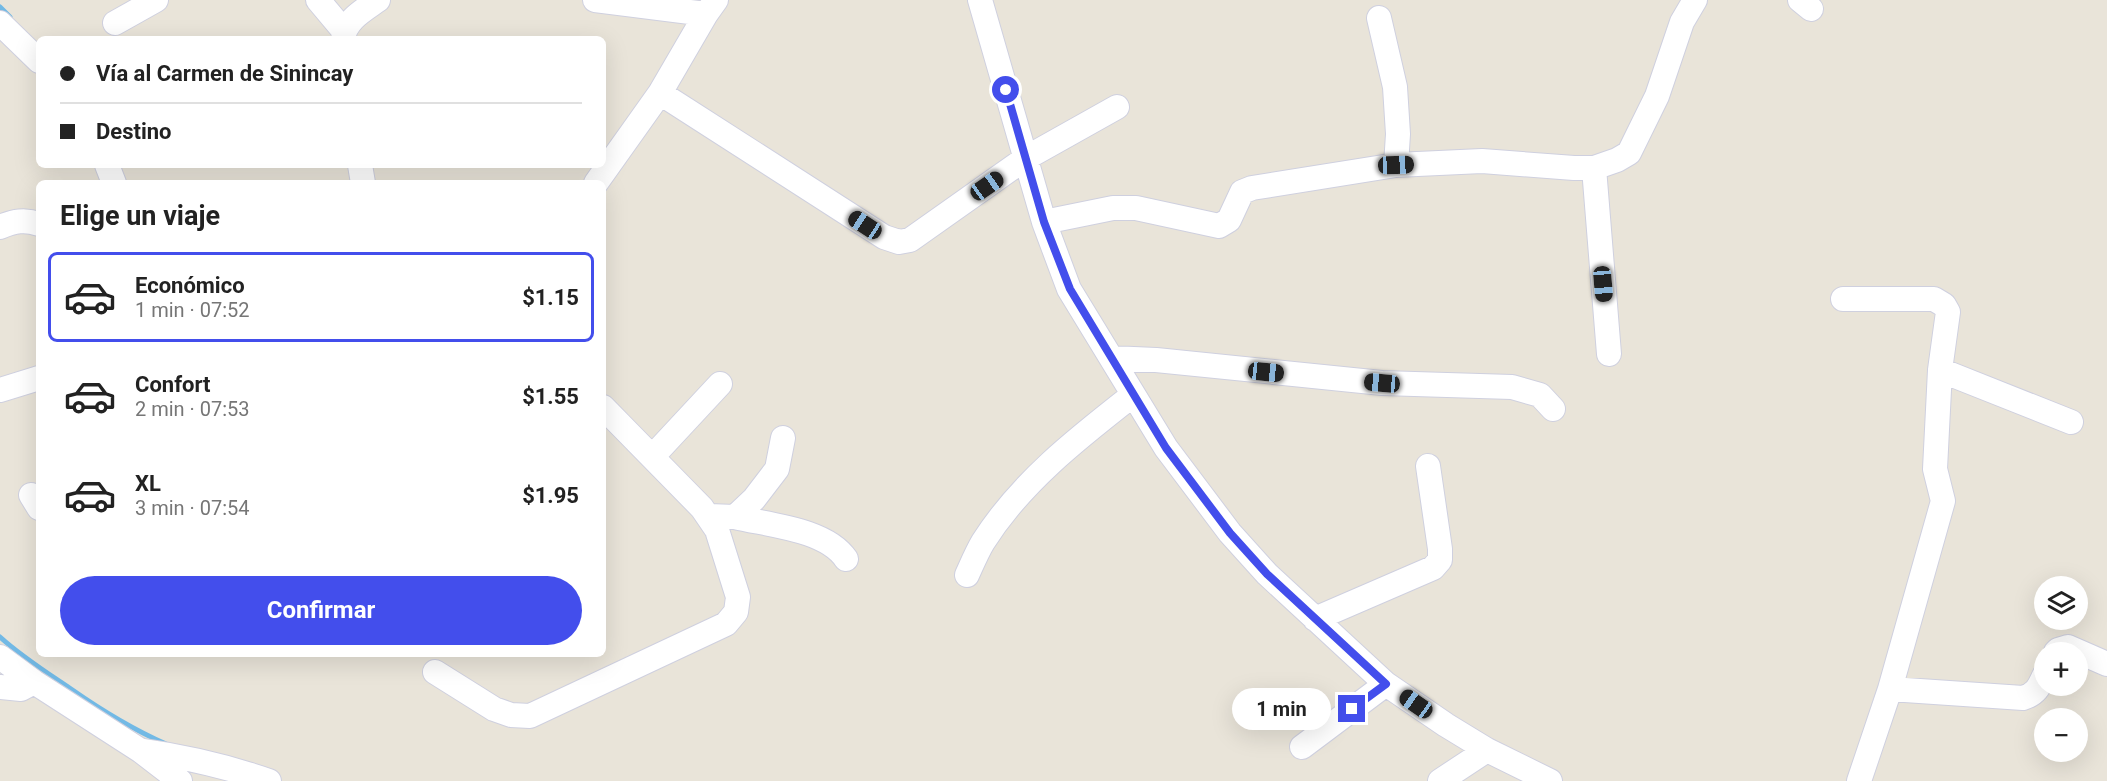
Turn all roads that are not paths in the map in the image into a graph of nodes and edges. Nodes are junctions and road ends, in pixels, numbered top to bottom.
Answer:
1 (156, 0) edge
2 (318, 0) edge
3 (378, 0) edge
4 (595, 0) edge
5 (980, 0) edge
6 (1695, 0) edge
7 (628, 3) edge
8 (711, 7) edge
9 (1379, 18) dead end
10 (0, 23) edge
11 (115, 23) dead end
12 (343, 35) edge
13 (36, 58) edge
14 (660, 93) junction
15 (1117, 107) dead end
16 (1026, 158) junction
17 (1396, 165) junction
18 (1594, 168) junction
19 (598, 180) edge
20 (1044, 222) junction
21 (36, 224) edge
22 (0, 227) edge
23 (1843, 299) dead end
24 (1609, 354) dead end
25 (1111, 358) junction
26 (1940, 370) junction
27 (36, 379) edge
28 (720, 384) dead end
29 (0, 390) edge
30 (1133, 395) junction
31 (1553, 409) dead end
32 (606, 410) edge
33 (2071, 422) dead end
34 (783, 438) dead end
35 (653, 456) junction
36 (1428, 466) dead end
37 (709, 516) junction
38 (735, 518) junction
39 (846, 559) dead end
40 (966, 575) dead end
41 (1315, 619) junction
42 (2088, 656) edge
43 (0, 657) edge
44 (2107, 664) edge
45 (435, 672) dead end
46 (34, 682) junction
47 (1386, 684) junction
48 (0, 687) edge
49 (1890, 689) junction
50 (2034, 693) edge
51 (1302, 747) dead end
52 (1487, 750) junction
53 (141, 751) junction
54 (180, 781) edge
55 (269, 781) edge
56 (1440, 781) edge
57 (1550, 781) edge
58 (1859, 781) edge

1 - 11 street
2 - 12 street
3 - 12 street
4 - 7 street
5 - 16 street
6 - 18 street
7 - 8 street
8 - 14 street
9 - 17 street
10 - 13 street
14 - 16 street
14 - 19 street
15 - 16 street
16 - 20 street
17 - 18 street
17 - 20 street
18 - 24 street
20 - 25 street
21 - 22 street
23 - 26 street
25 - 30 street
25 - 31 street
26 - 33 street
26 - 49 street
27 - 29 street
28 - 35 street
30 - 40 street
30 - 41 street
32 - 35 street
34 - 38 street
35 - 37 street
36 - 41 street
37 - 38 street
37 - 45 street
38 - 39 street
41 - 47 street
42 - 44 street
43 - 46 street
46 - 48 street
46 - 53 street
47 - 51 street
47 - 52 street
49 - 50 street
49 - 58 street
52 - 56 street
52 - 57 street
53 - 54 street
53 - 55 street

